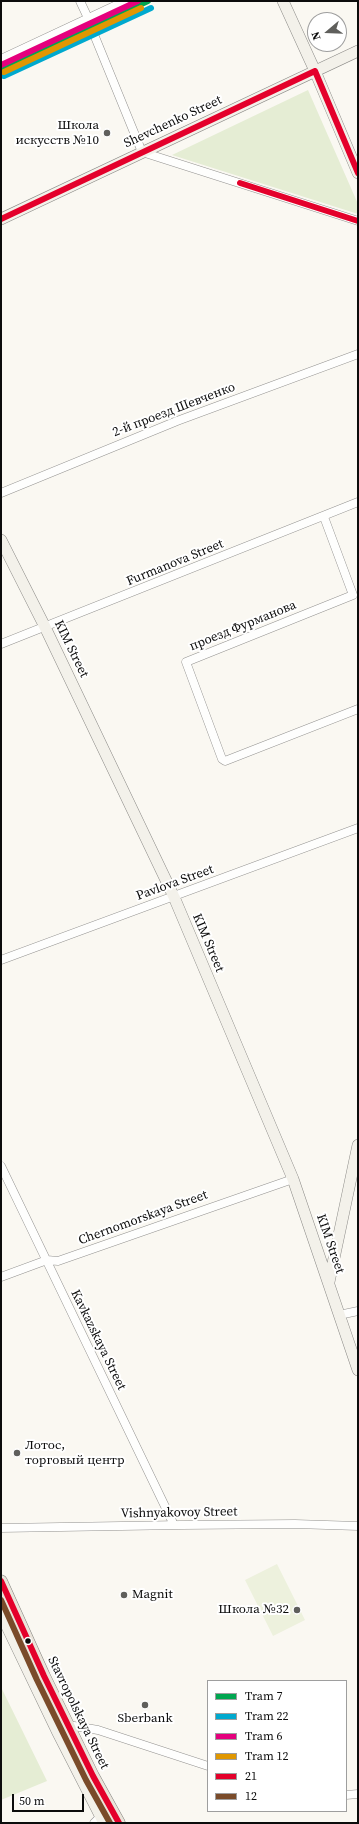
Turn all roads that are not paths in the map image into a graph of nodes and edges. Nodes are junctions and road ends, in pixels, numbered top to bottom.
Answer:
1 (80, 1) edge
2 (124, 1) edge
3 (283, 1) edge
4 (88, 18) junction
5 (93, 32) dead end
6 (358, 51) edge
7 (1, 59) edge
8 (315, 71) junction
9 (142, 152) junction
10 (358, 173) edge
11 (1, 219) edge
12 (358, 221) edge
13 (358, 354) edge
14 (1, 493) edge
15 (358, 502) edge
16 (324, 517) junction
17 (1, 540) edge
18 (45, 627) junction
19 (1, 644) edge
20 (358, 709) edge
21 (358, 828) edge
22 (174, 897) junction
23 (1, 960) edge
24 (358, 1145) edge
25 (1, 1166) edge
26 (293, 1179) junction
27 (47, 1260) junction
28 (1, 1277) edge
29 (329, 1283) junction
30 (358, 1311) edge
31 (339, 1314) junction
32 (358, 1370) edge
33 (174, 1525) junction
34 (358, 1526) edge
35 (1, 1528) edge
36 (1, 1581) edge
37 (1, 1593) edge
38 (1, 1614) edge
39 (25, 1635) junction
40 (68, 1725) junction
41 (207, 1766) edge
42 (358, 1794) edge
43 (347, 1795) edge
44 (99, 1821) edge
45 (119, 1823) edge

1 - 4 street
2 - 4 street
3 - 8 street
4 - 7 street
5 - 9 street
6 - 8 street, Shevchenko Street
8 - 9 street, Shevchenko Street
8 - 10 street
9 - 11 street, Shevchenko Street
9 - 12 street
13 - 14 street, 2-й проезд Шевченко
15 - 16 street, Furmanova Street
16 - 18 street, Furmanova Street
16 - 20 street, проезд Фурманова
17 - 18 street, KIM Street
18 - 19 street, Furmanova Street
18 - 22 street, KIM Street
21 - 22 street, Pavlova Street
22 - 23 street, Pavlova Street
22 - 26 street, KIM Street
24 - 29 street
25 - 27 street, Kavkazskaya Street
26 - 27 street, Chernomorskaya Street
26 - 29 street, KIM Street
27 - 28 street, Chernomorskaya Street
27 - 33 street, Kavkazskaya Street
29 - 31 street, KIM Street
30 - 31 street
31 - 32 street, KIM Street
33 - 34 street, Vishnyakovoy Street
33 - 35 street, Vishnyakovoy Street
36 - 39 main road, Stavropolskaya Street
37 - 39 main road, Stavropolskaya Street
38 - 44 street, Stavropolskaya Street
39 - 40 main road, Stavropolskaya Street
40 - 41 street
40 - 45 main road, Stavropolskaya Street
42 - 43 street

